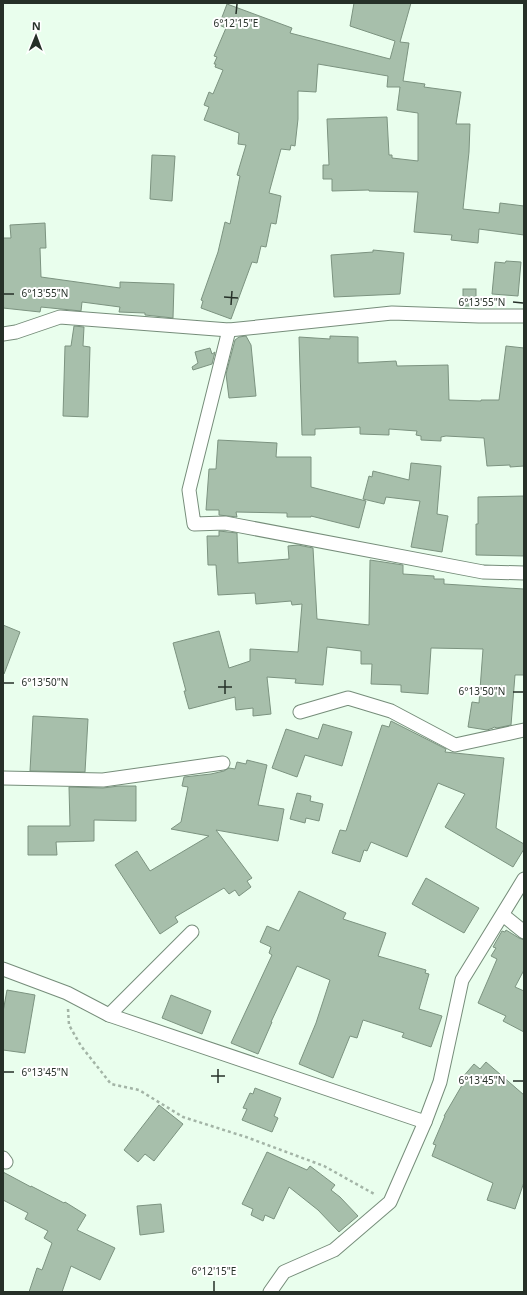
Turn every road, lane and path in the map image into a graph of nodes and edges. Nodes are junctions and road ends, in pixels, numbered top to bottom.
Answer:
1 (524, 316) edge
2 (229, 330) junction
3 (3, 334) edge
4 (524, 573) edge
5 (300, 712) dead end
6 (524, 730) edge
7 (223, 763) dead end
8 (3, 778) edge
9 (524, 879) edge
10 (503, 915) junction
11 (192, 932) dead end
12 (524, 932) edge
13 (3, 969) edge
14 (67, 993) junction
15 (109, 1015) junction
16 (426, 1122) junction
17 (390, 1202) junction
18 (270, 1292) edge

1 - 2 street
2 - 3 street
2 - 4 street
5 - 6 street
7 - 8 street
9 - 10 street
10 - 12 street
10 - 16 street
11 - 15 street
13 - 14 street
14 - 15 street
14 - 17 path
15 - 16 street
16 - 17 street
17 - 18 street

